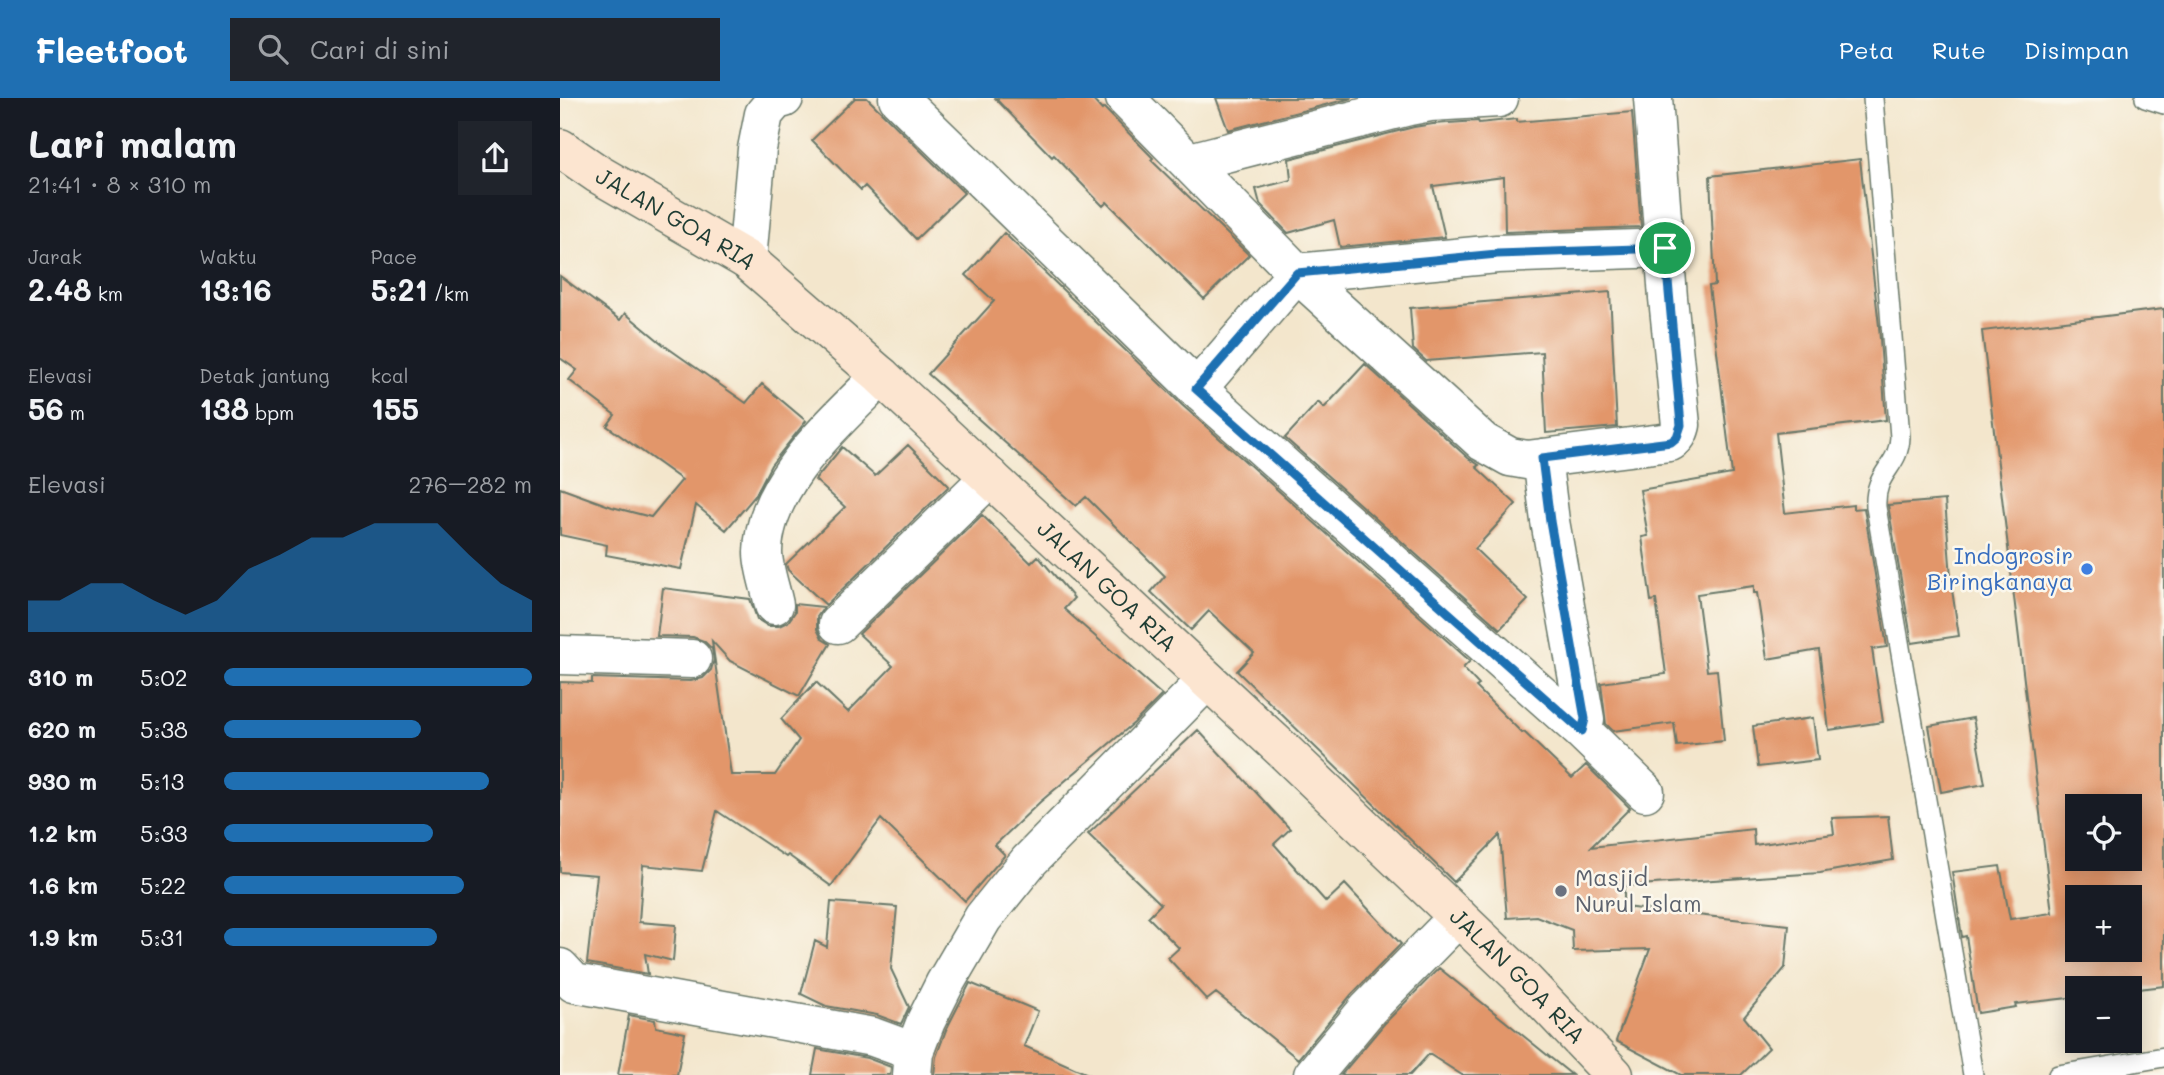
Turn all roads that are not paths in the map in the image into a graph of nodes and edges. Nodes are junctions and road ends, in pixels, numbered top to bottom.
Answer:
1 (898, 98) edge
2 (1125, 98) edge
3 (1499, 98) edge
4 (1653, 98) edge
5 (1873, 98) edge
6 (2145, 98) edge
7 (775, 100) edge
8 (2164, 104) edge
9 (560, 149) edge
10 (1189, 162) junction
11 (1665, 248) junction
12 (747, 260) junction
13 (1297, 273) junction
14 (881, 376) junction
15 (1196, 389) junction
16 (1542, 458) junction
17 (990, 477) junction
18 (774, 605) dead end
19 (838, 624) dead end
20 (560, 654) edge
21 (692, 659) dead end
22 (1207, 680) junction
23 (1582, 731) junction
24 (1645, 792) dead end
25 (1458, 917) junction
26 (560, 968) edge
27 (2164, 1057) edge
28 (913, 1064) edge
29 (1312, 1075) edge
30 (1614, 1075) edge
31 (1973, 1075) edge
32 (2058, 1075) edge

1 - 15 street
2 - 10 street
3 - 10 street
4 - 11 street
5 - 31 lane
6 - 8 lane
7 - 12 street
9 - 12 main road, JALAN GOA RIA
10 - 13 street
11 - 13 street
11 - 16 street
12 - 14 main road, JALAN GOA RIA
13 - 15 street
13 - 16 street
14 - 17 main road, JALAN GOA RIA
14 - 18 street
15 - 23 street
16 - 23 street
17 - 19 street
17 - 22 main road, JALAN GOA RIA
20 - 21 street
22 - 25 main road, JALAN GOA RIA
22 - 28 street
23 - 24 street
25 - 29 street
25 - 30 main road, JALAN GOA RIA
26 - 28 street
27 - 32 lane

